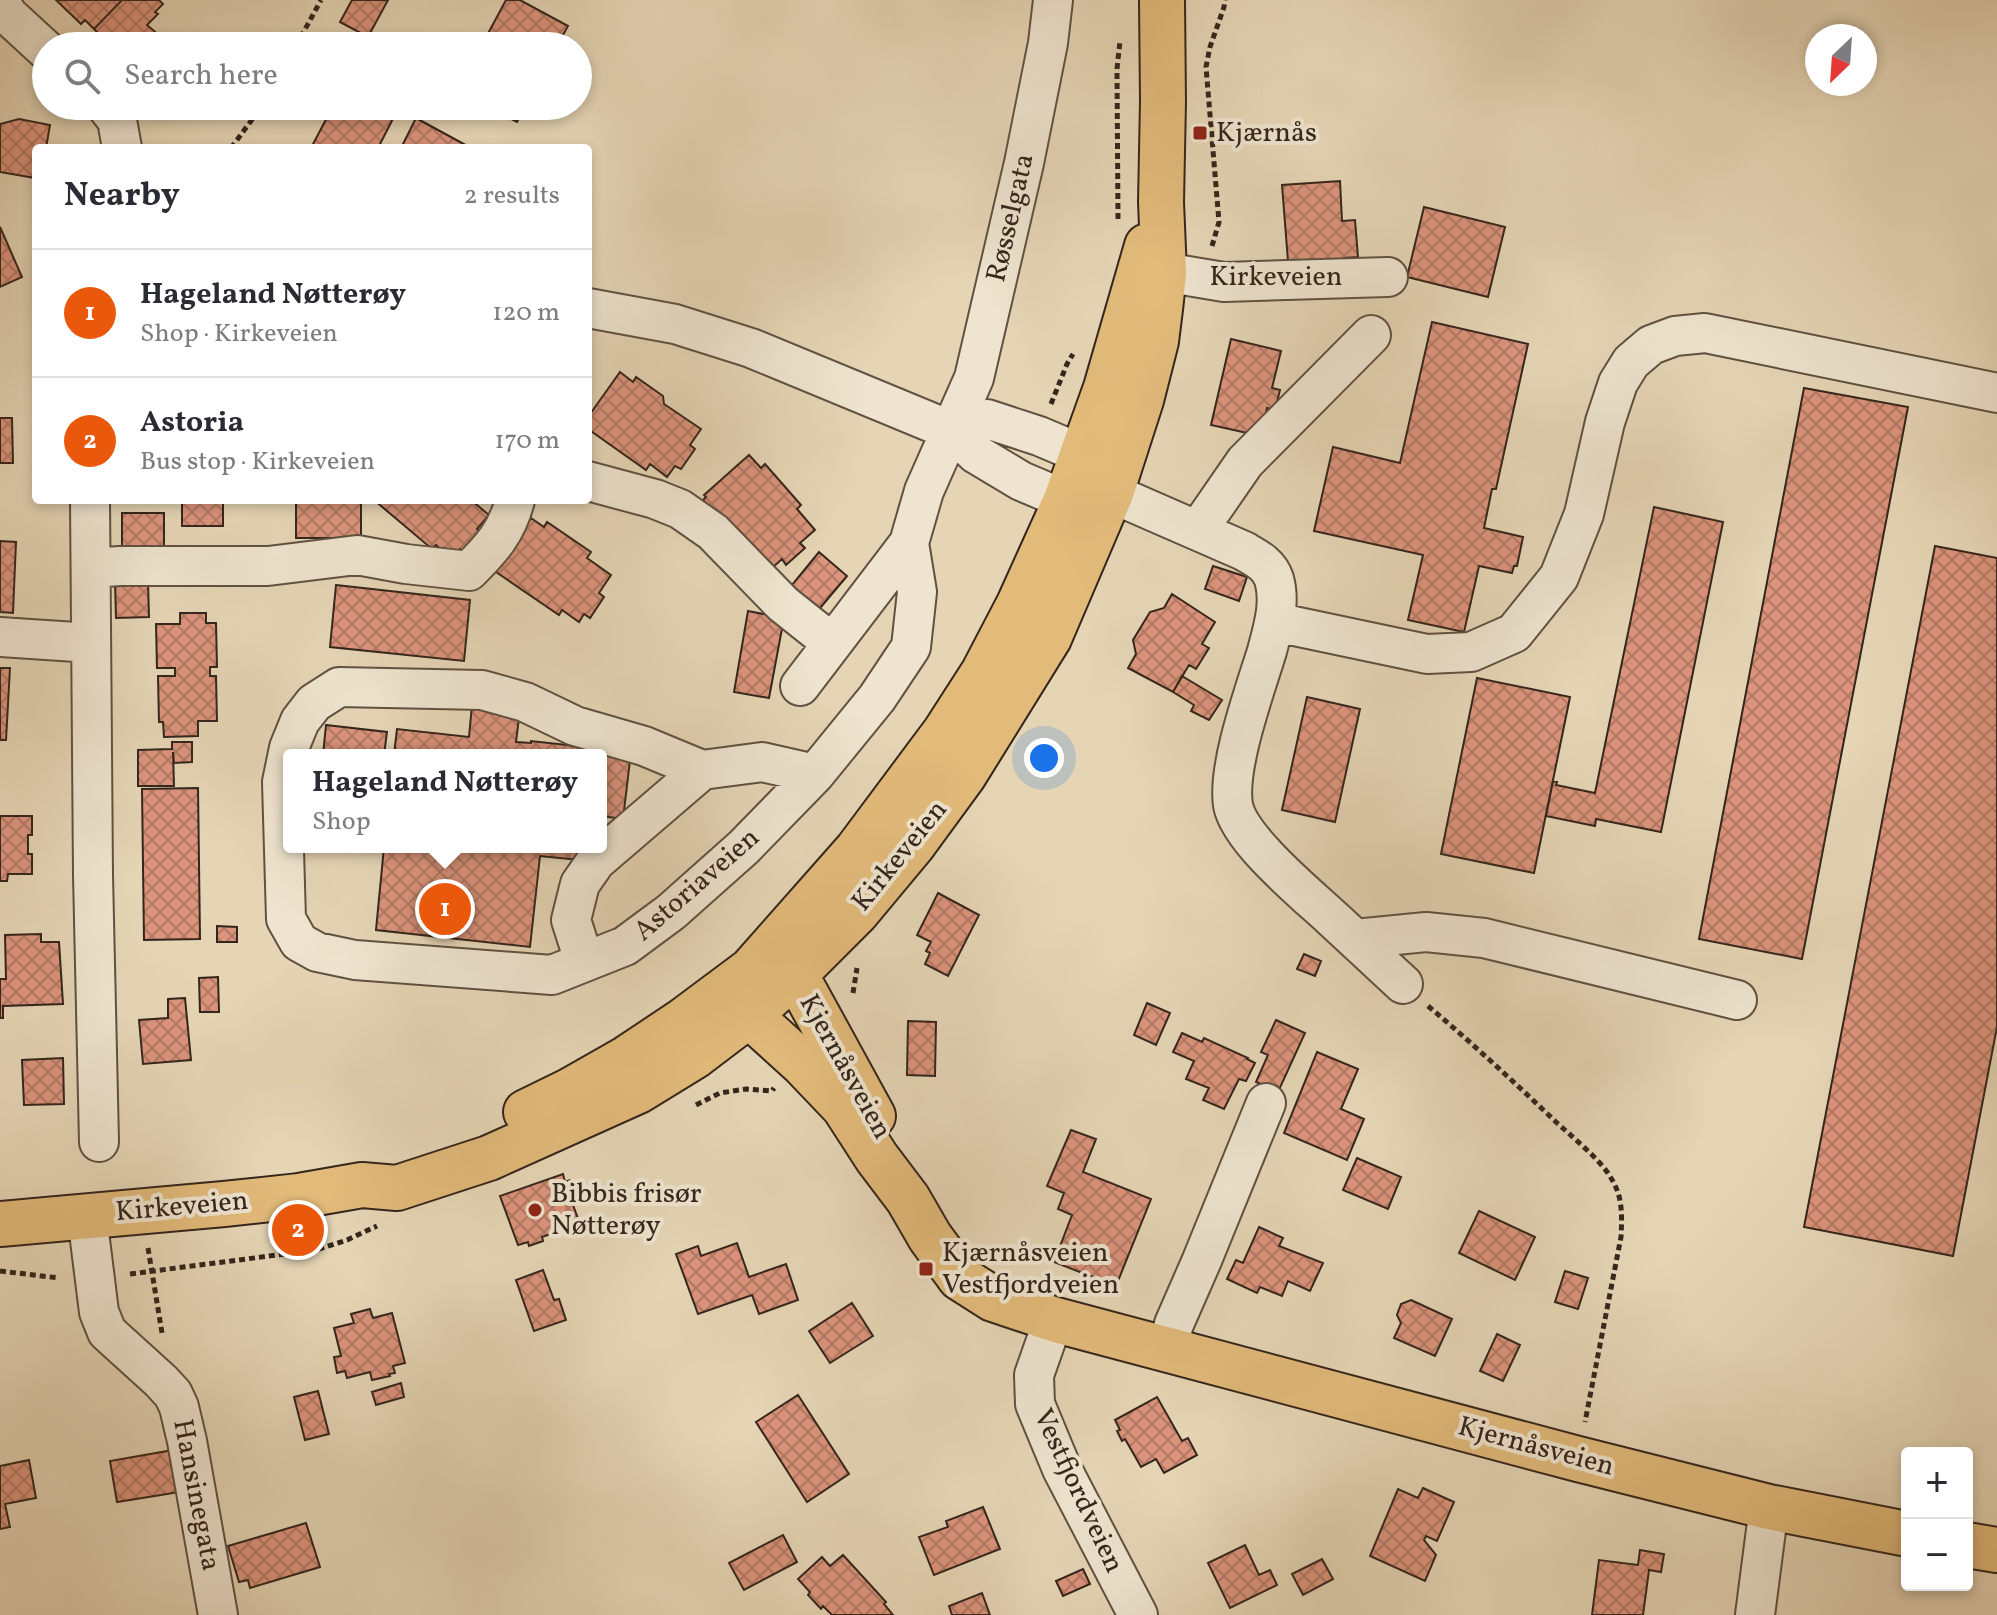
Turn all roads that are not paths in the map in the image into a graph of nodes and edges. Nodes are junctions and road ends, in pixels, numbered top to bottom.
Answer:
1 (1053, 0) edge
2 (1162, 0) edge
3 (0, 3) edge
4 (32, 37) edge
5 (117, 120) edge
6 (121, 144) edge
7 (1152, 270) junction
8 (1388, 277) dead end
9 (592, 309) edge
10 (1371, 335) dead end
11 (1997, 393) edge
12 (952, 431) junction
13 (1084, 455) junction
14 (592, 482) edge
15 (1111, 493) junction
16 (1066, 500) junction
17 (90, 504) edge
18 (514, 504) edge
19 (1198, 530) junction
20 (909, 543) junction
21 (91, 568) junction
22 (1275, 622) junction
23 (0, 637) edge
24 (91, 643) junction
25 (832, 643) junction
26 (800, 686) dead end
27 (289, 749) edge
28 (702, 770) junction
29 (815, 774) junction
30 (283, 777) edge
31 (283, 816) edge
32 (607, 852) edge
33 (284, 853) edge
34 (605, 853) edge
35 (1355, 939) junction
36 (583, 953) junction
37 (771, 974) junction
38 (1403, 984) road end
39 (1737, 1000) dead end
40 (749, 1015) junction
41 (1266, 1103) dead end
42 (99, 1142) dead end
43 (362, 1185) junction
44 (908, 1199) junction
45 (87, 1216) junction
46 (0, 1224) edge
47 (1056, 1320) junction
48 (1167, 1349) junction
49 (1769, 1507) junction
50 (1901, 1533) edge
51 (1973, 1546) edge
52 (1997, 1550) edge
53 (218, 1615) edge
54 (1138, 1615) edge
55 (1755, 1615) edge

1 - 12 street, Røsselgata
2 - 7 main road, Kirkeveien
3 - 4 street
5 - 6 street
7 - 8 street, Kirkeveien
7 - 13 main road, Kirkeveien
7 - 15 main road, Kirkeveien
9 - 12 street
10 - 19 street
11 - 22 street
12 - 13 street
12 - 16 street
12 - 20 street, Astoriaveien
13 - 15 street
13 - 16 main road, Kirkeveien
14 - 25 street
15 - 16 street
15 - 19 street
15 - 37 main road, Kirkeveien
16 - 37 main road, Kirkeveien
17 - 21 street
18 - 21 street
19 - 22 street
20 - 25 street
20 - 29 street, Astoriaveien
21 - 24 street
22 - 35 street
23 - 24 street
24 - 42 street
25 - 26 street
27 - 28 street, Astoriaveien
28 - 29 street
28 - 32 street
29 - 36 street, Astoriaveien
30 - 31 street, Astoriaveien
33 - 36 street, Astoriaveien
34 - 36 street
35 - 38 street
35 - 39 street
37 - 40 main road, Kirkeveien
37 - 43 main road, Kirkeveien
37 - 44 main road, Kjernåsveien
40 - 43 main road, Kirkeveien
40 - 44 main road, Kjernåsveien
41 - 48 street
43 - 45 main road, Kirkeveien
44 - 47 main road, Kjernåsveien
45 - 46 main road, Kirkeveien
45 - 53 street, Hansinegata
47 - 48 main road, Kjernåsveien
47 - 54 street, Vestfjordveien
48 - 49 main road, Kjernåsveien
49 - 50 main road, Kjernåsveien
49 - 55 street
51 - 52 main road

